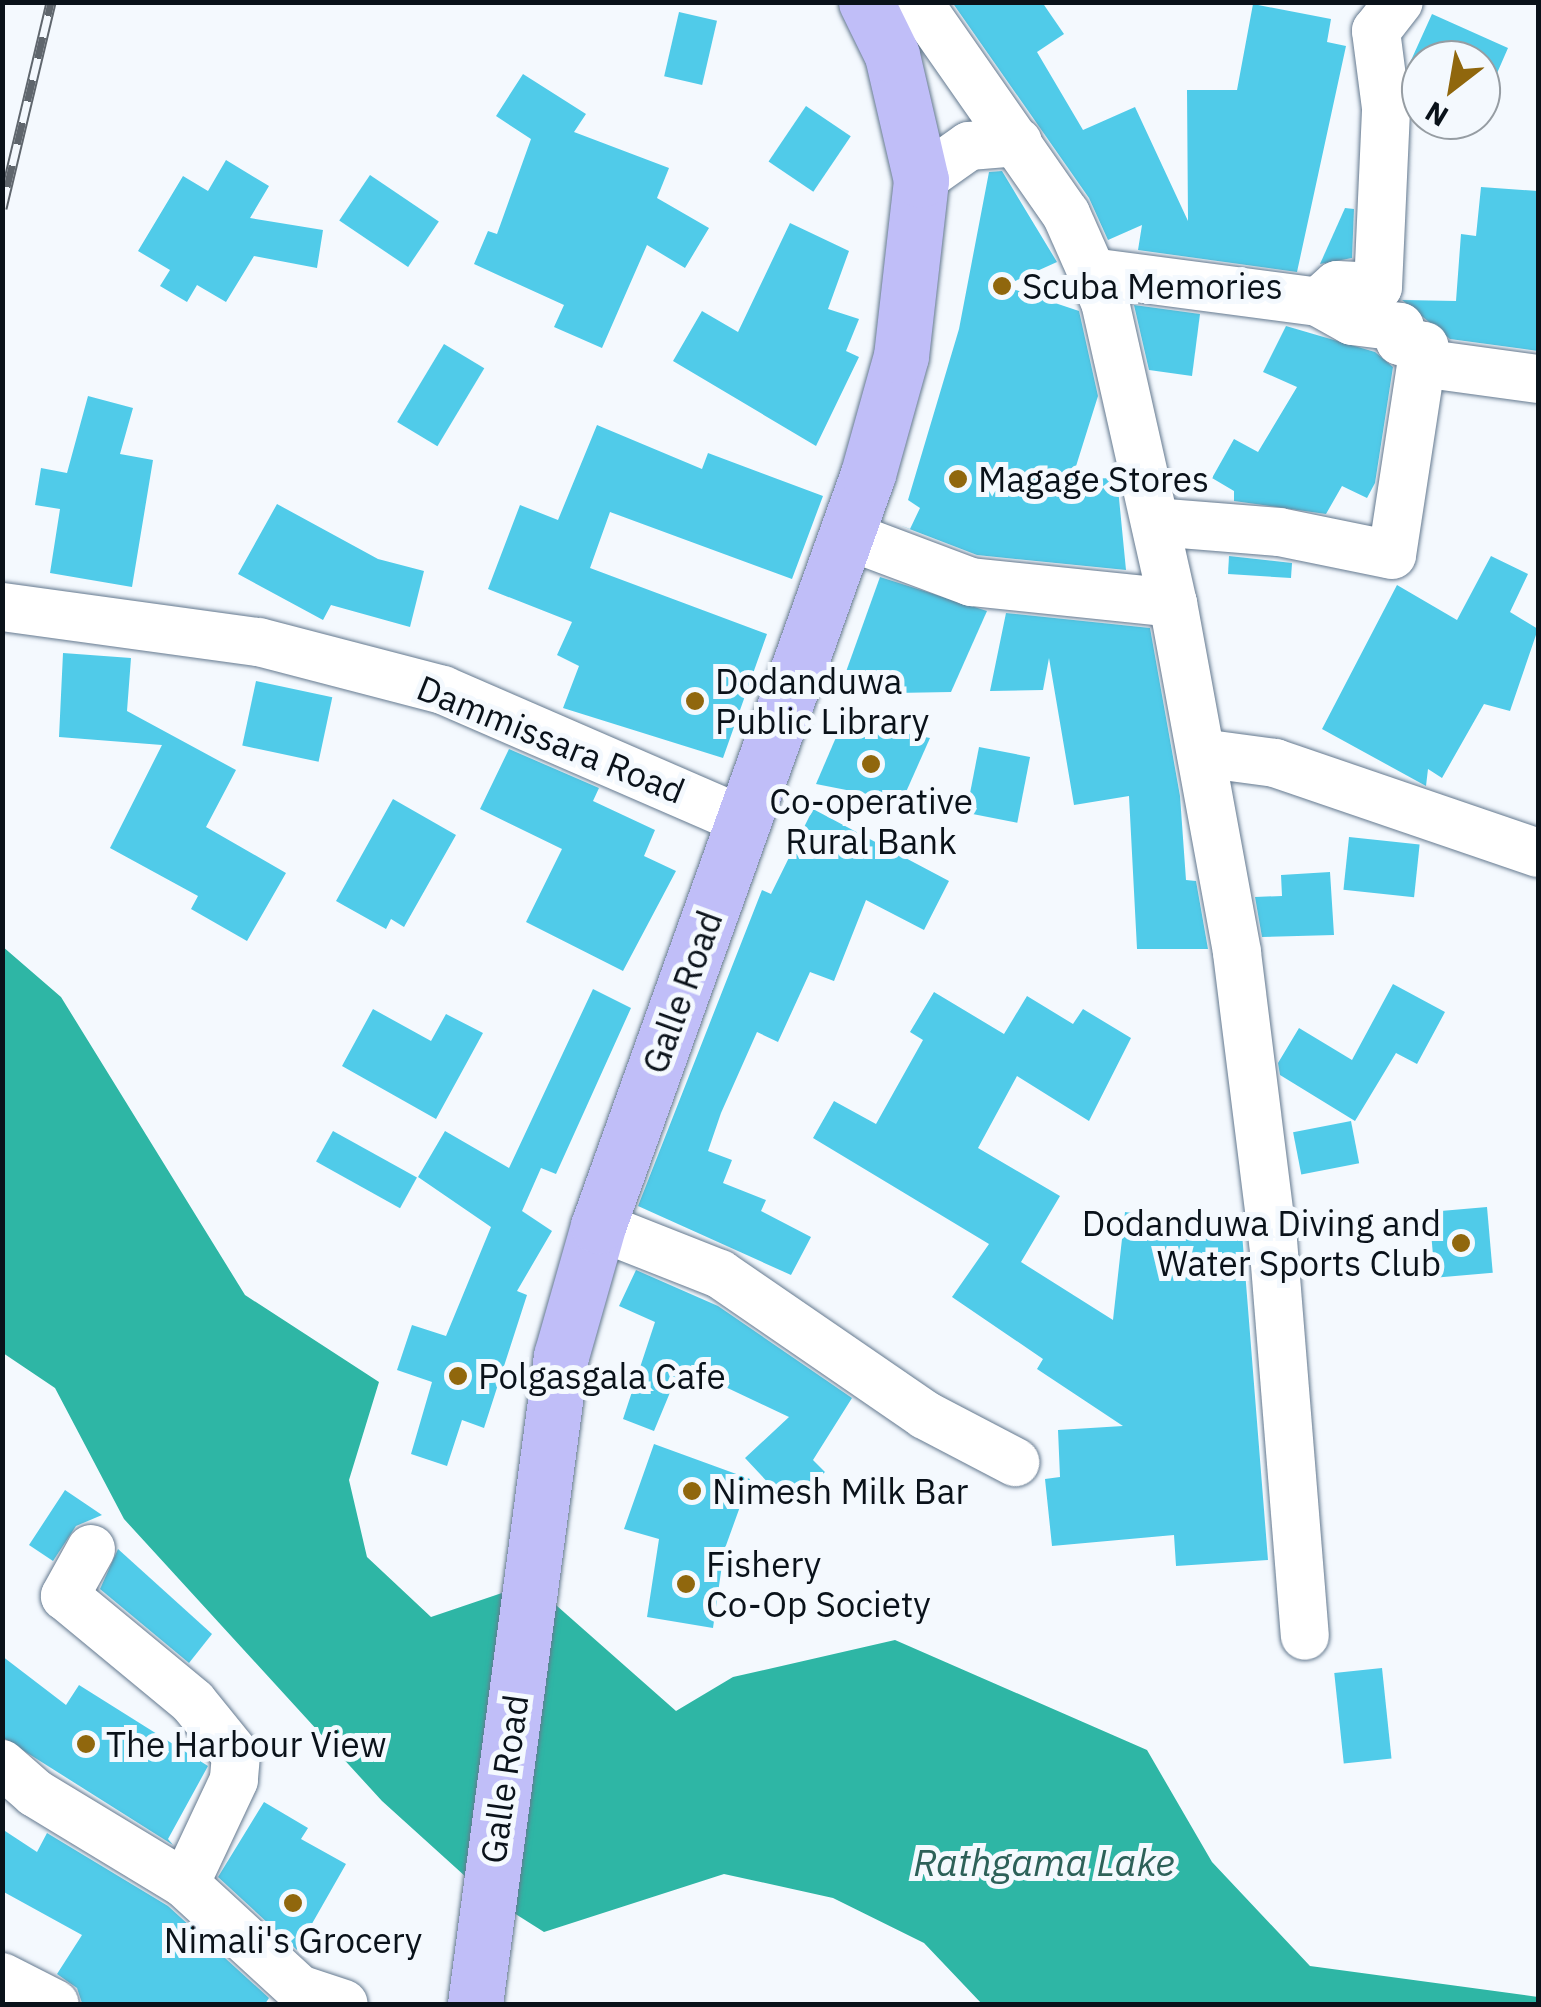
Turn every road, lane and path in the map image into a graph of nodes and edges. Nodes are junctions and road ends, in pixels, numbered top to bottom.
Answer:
1 (866, 2) edge
2 (918, 2) edge
3 (1400, 2) edge
4 (1018, 142) junction
5 (921, 180) junction
6 (1091, 272) junction
7 (1318, 302) junction
8 (1421, 363) junction
9 (1538, 379) edge
10 (1156, 522) junction
11 (846, 535) junction
12 (1173, 603) junction
13 (2, 607) edge
14 (1201, 753) junction
15 (742, 820) junction
16 (1538, 852) edge
17 (598, 1226) junction
18 (1014, 1462) dead end
19 (92, 1550) dead end
20 (1306, 1636) dead end
21 (2, 1764) edge
22 (185, 1884) junction
23 (2, 1977) edge
24 (299, 1997) edge
25 (55, 2004) edge
26 (344, 2004) edge
27 (475, 2004) edge

1 - 5 highway, Galle Road
2 - 4 street
3 - 7 street
4 - 5 street
4 - 6 street
5 - 11 highway, Galle Road
6 - 7 street
6 - 10 street
7 - 8 street
8 - 9 street
8 - 10 street
10 - 12 street
11 - 12 street
11 - 15 highway, Galle Road
12 - 14 street
13 - 15 street, Dammissara Road
14 - 16 street
14 - 20 street
15 - 17 highway, Galle Road
17 - 18 street
17 - 27 highway, Galle Road
19 - 22 street
21 - 22 street
22 - 24 street
23 - 25 street
24 - 26 street

